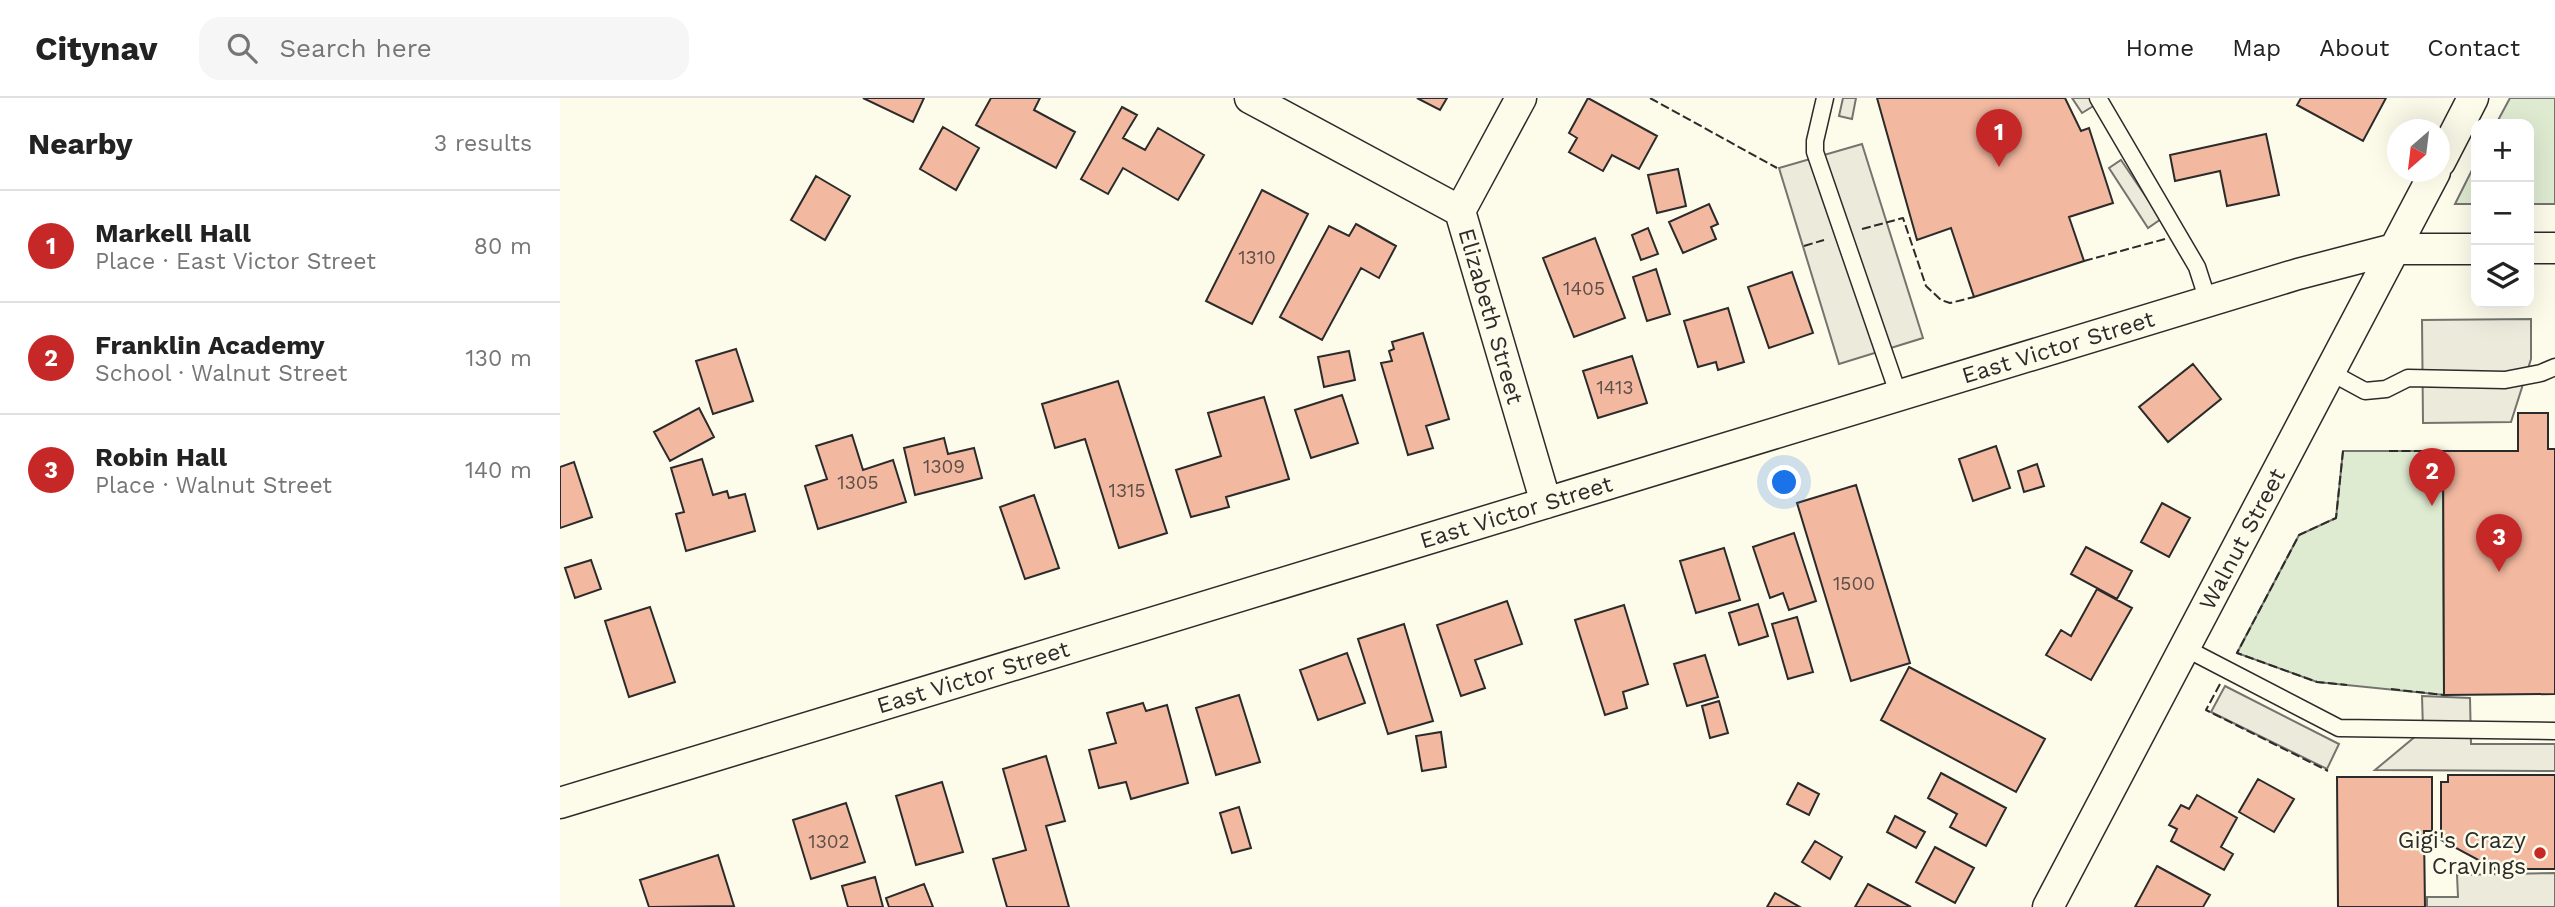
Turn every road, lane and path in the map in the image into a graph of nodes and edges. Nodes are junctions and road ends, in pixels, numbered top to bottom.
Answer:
1 (1250, 98) edge
2 (1521, 98) edge
3 (1825, 98) edge
4 (2098, 98) edge
5 (2473, 98) edge
6 (2450, 143) edge
7 (2430, 182) edge
8 (1460, 211) junction
9 (2471, 248) edge
10 (2534, 248) edge
11 (2555, 248) edge
12 (2394, 249) junction
13 (2208, 302) junction
14 (2555, 368) edge
15 (2330, 372) junction
16 (1899, 396) junction
17 (1546, 503) junction
18 (2185, 648) junction
19 (2555, 731) edge
20 (560, 803) edge
21 (2048, 907) edge

1 - 8 street
2 - 8 street, Elizabeth Street
3 - 16 lane
4 - 13 lane
5 - 6 street
7 - 12 street, Walnut Street
8 - 17 street, Elizabeth Street
9 - 12 street, East Victor Street
10 - 11 street
12 - 13 street, East Victor Street
12 - 15 street, Walnut Street
13 - 16 street, East Victor Street
14 - 15 lane
15 - 18 street, Walnut Street
16 - 17 street, East Victor Street
17 - 20 street, East Victor Street
18 - 19 lane
18 - 21 street, Walnut Street

